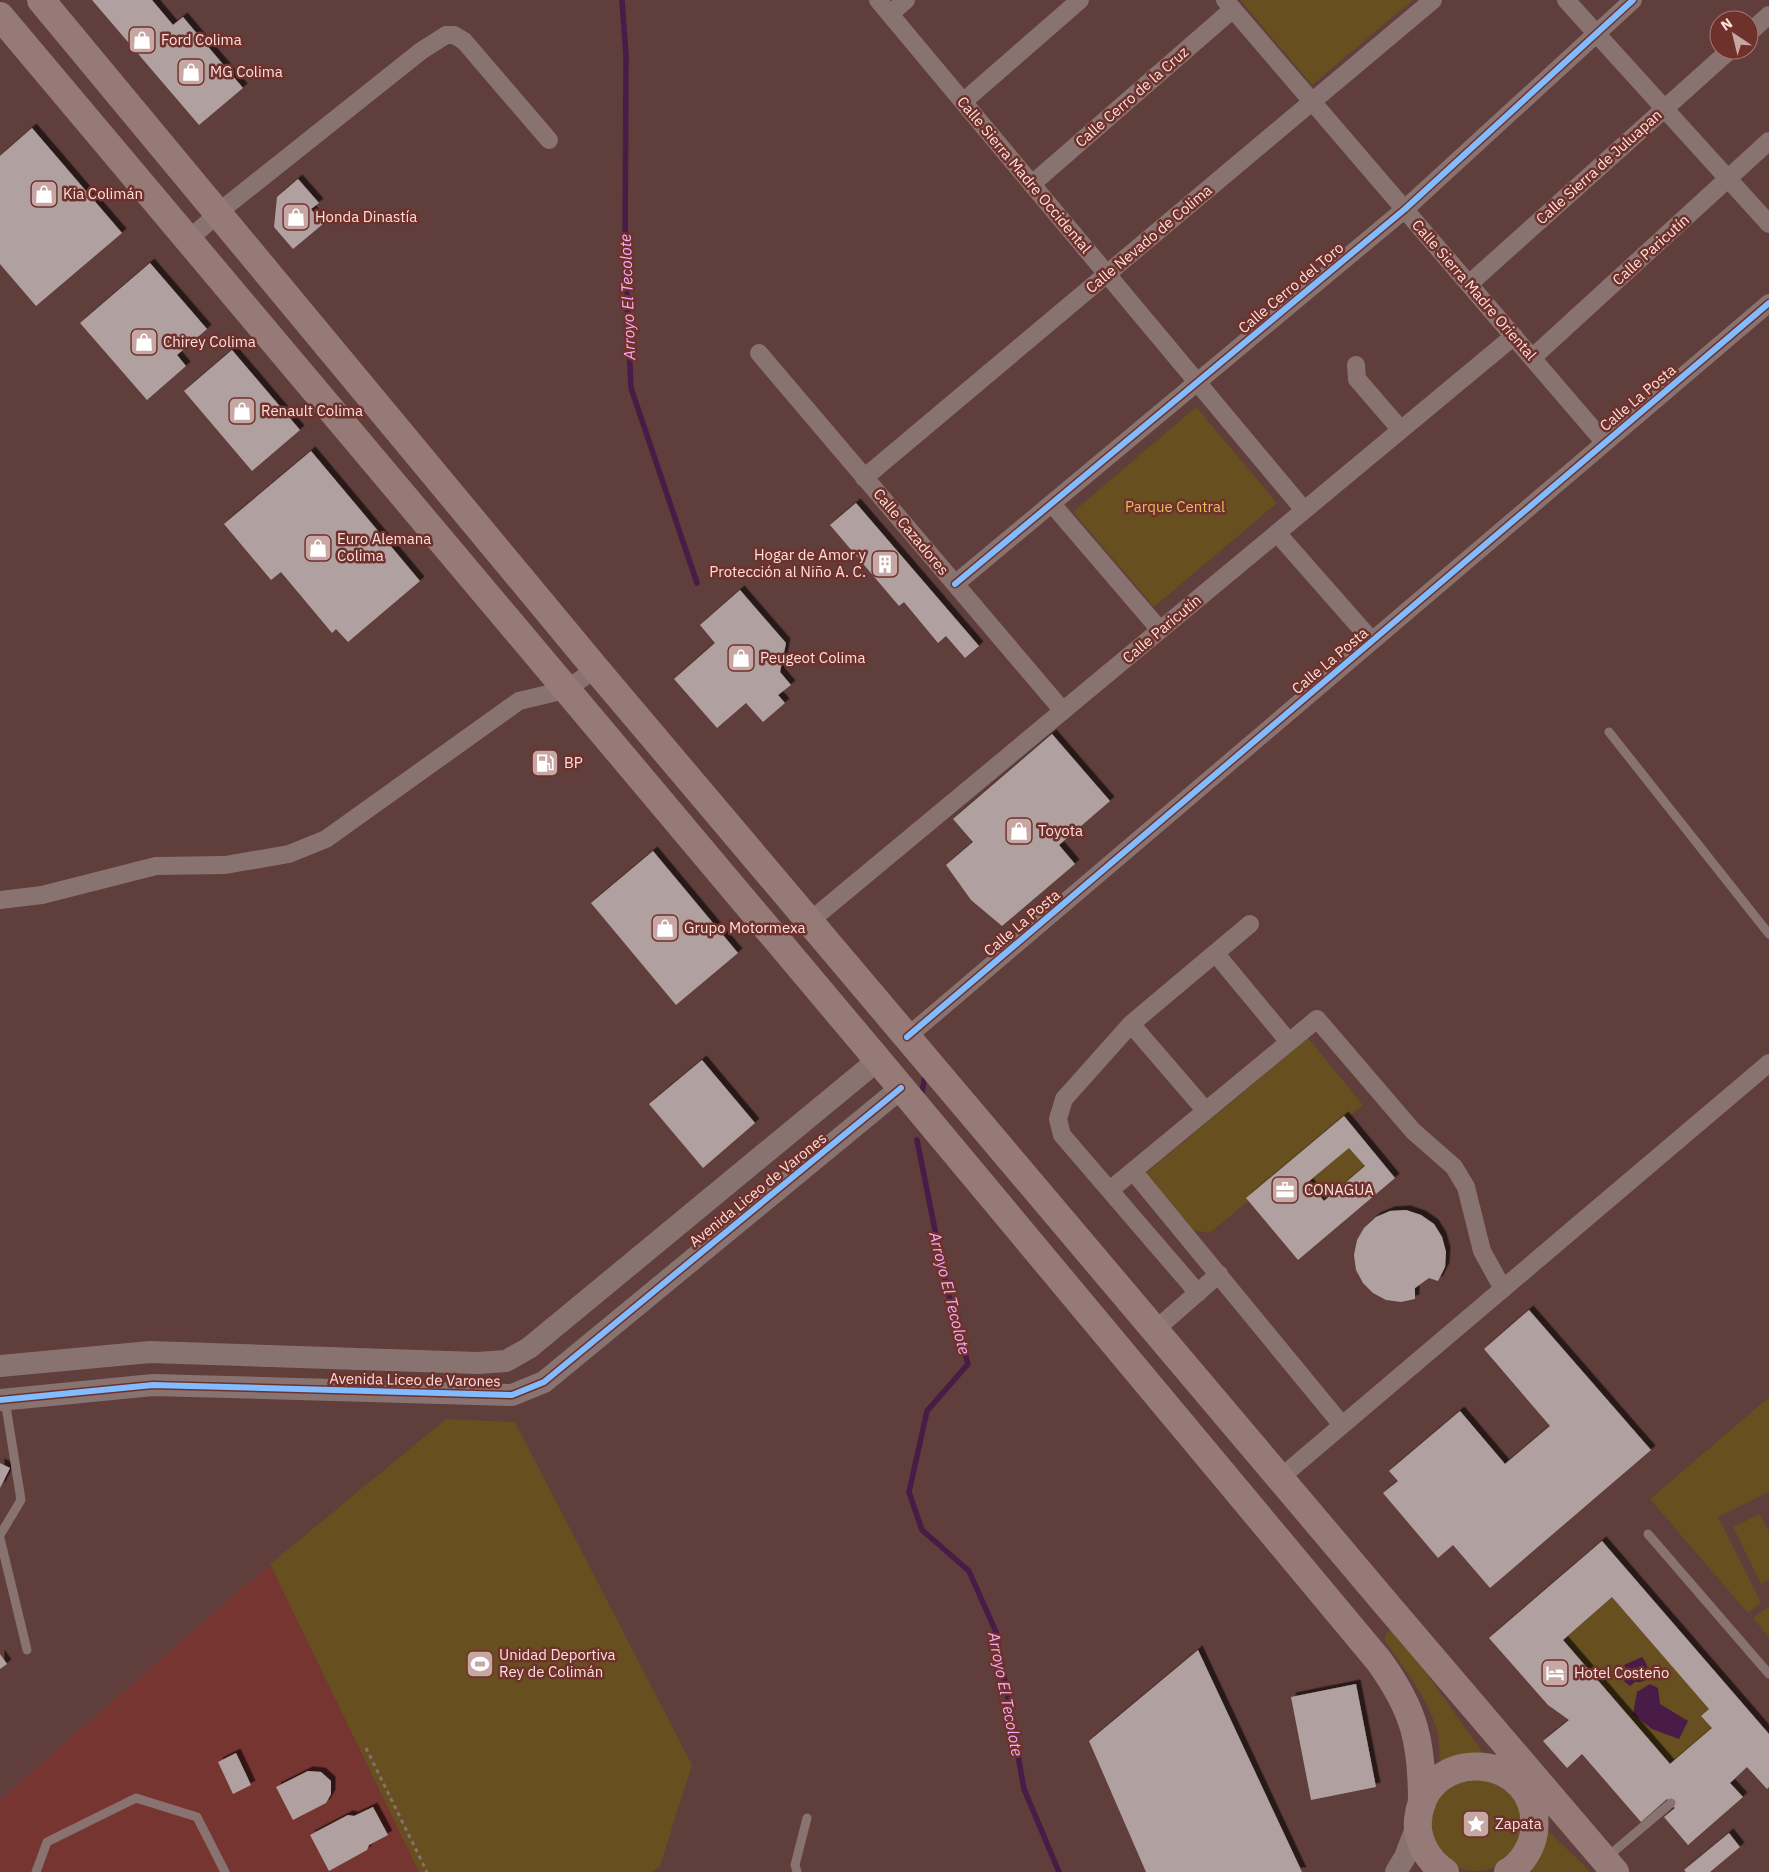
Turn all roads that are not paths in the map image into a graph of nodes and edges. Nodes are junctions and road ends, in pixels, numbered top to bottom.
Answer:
1 (41, 0) edge
2 (878, 0) edge
3 (906, 0) edge
4 (1080, 0) edge
5 (1433, 0) edge
6 (1566, 0) edge
7 (1633, 0) edge
8 (1229, 5) edge
9 (890, 14) junction
10 (1769, 15) edge
11 (0, 16) edge
12 (1759, 24) edge
13 (1596, 34) junction
14 (1719, 60) edge
15 (963, 102) junction
16 (1312, 102) junction
17 (1664, 109) junction
18 (549, 140) dead end
19 (1769, 141) edge
20 (1728, 179) junction
21 (1032, 184) junction
22 (1405, 210) junction
23 (219, 213) junction
24 (1769, 224) edge
25 (188, 240) junction
26 (1107, 274) junction
27 (1469, 284) junction
28 (1769, 303) edge
29 (1514, 336) junction
30 (759, 353) dead end
31 (1532, 358) junction
32 (1356, 365) dead end
33 (1198, 382) junction
34 (1401, 430) junction
35 (1605, 443) junction
36 (864, 478) junction
37 (1052, 504) junction
38 (1304, 510) junction
39 (1277, 533) junction
40 (955, 584) junction
41 (1160, 630) junction
42 (1372, 641) junction
43 (596, 668) junction
44 (565, 690) junction
45 (1063, 711) junction
46 (1609, 732) dead end
47 (0, 900) edge
48 (810, 921) junction
49 (1250, 924) dead end
50 (1769, 934) edge
51 (1216, 954) junction
52 (1131, 1024) junction
53 (907, 1037) junction
54 (1288, 1042) junction
55 (878, 1060) junction
56 (1769, 1063) edge
57 (901, 1088) junction
58 (1206, 1111) junction
59 (980, 1124) junction
60 (952, 1148) junction
61 (1133, 1171) junction
62 (1110, 1190) junction
63 (1219, 1274) junction
64 (1502, 1289) junction
65 (1198, 1293) junction
66 (1155, 1330) junction
67 (478, 1363) junction
68 (0, 1366) edge
69 (476, 1395) junction
70 (2, 1400) edge
71 (1342, 1425) junction
72 (1280, 1478) junction
73 (1648, 1534) dead end
74 (0, 1537) edge
75 (1388, 1606) junction
76 (1410, 1632) junction
77 (1355, 1633) junction
78 (27, 1650) dead end
79 (1769, 1674) edge
80 (1510, 1775) junction
81 (1531, 1803) junction
82 (1671, 1803) dead end
83 (1420, 1813) junction
84 (807, 1818) dead end
85 (1608, 1868) edge
86 (36, 1872) edge
87 (225, 1872) edge
88 (797, 1872) edge
89 (1396, 1872) edge
90 (1444, 1872) edge
91 (1508, 1872) edge

1 - 23 main road
2 - 9 street, Calle Sierra Madre Occidental
3 - 9 street
4 - 15 street
5 - 16 street, Calle Nevado de Colima
6 - 13 street
7 - 13 street, Calle Cerro del Toro
8 - 16 street, Calle Sierra Madre Oriental
8 - 21 street, Calle Cerro de la Cruz
9 - 15 street, Calle Sierra Madre Occidental
10 - 12 street
11 - 25 main road
13 - 17 street
13 - 22 street, Calle Cerro del Toro
14 - 17 street, Calle Sierra de Juluapan
15 - 21 street, Calle Sierra Madre Occidental
16 - 22 street, Calle Sierra Madre Oriental
16 - 26 street, Calle Nevado de Colima
17 - 20 street
17 - 27 street, Calle Sierra de Juluapan
18 - 23 street
19 - 20 street, Calle Paricutín
20 - 24 street
20 - 31 street, Calle Paricutín
21 - 26 street, Calle Sierra Madre Occidental
22 - 27 street, Calle Sierra Madre Oriental
22 - 33 street, Calle Cerro del Toro
23 - 25 street
23 - 43 main road
25 - 44 main road
26 - 33 street, Calle Sierra Madre Occidental
26 - 36 street, Calle Nevado de Colima
27 - 29 street, Calle Sierra Madre Oriental
28 - 35 street, Calle La Posta
29 - 31 street, Calle Sierra Madre Oriental
29 - 34 street, Calle Paricutín
30 - 36 street, Calle Cazadores
31 - 35 street, Calle Sierra Madre Oriental
32 - 34 street
33 - 37 street, Calle Cerro del Toro
33 - 38 street, Calle Sierra Madre Occidental
34 - 38 street, Calle Paricutín
35 - 42 street, Calle La Posta
36 - 40 street, Calle Cazadores
37 - 40 street, Calle Cerro del Toro
37 - 41 street
38 - 39 street, Calle Paricutín
39 - 41 street, Calle Paricutín
39 - 42 street
40 - 45 street, Calle Cazadores
41 - 45 street, Calle Paricutín
42 - 53 street, Calle La Posta
43 - 44 street
43 - 48 main road
44 - 47 street
44 - 55 main road
45 - 48 street, Calle Paricutín
46 - 50 lane
48 - 53 main road
49 - 51 street
51 - 52 street
51 - 54 street
52 - 58 street
52 - 62 street
53 - 59 main road
54 - 58 street
54 - 64 street
55 - 57 main road
55 - 67 street, Avenida Liceo de Varones
56 - 64 street
57 - 60 main road
57 - 69 street, Avenida Liceo de Varones
58 - 61 street
59 - 60 main road
59 - 66 main road
60 - 77 main road
61 - 62 street
61 - 63 street
62 - 65 street
63 - 65 street
63 - 71 street
64 - 71 street
65 - 66 street
66 - 72 main road
67 - 68 street, Avenida Liceo de Varones
67 - 69 street
69 - 70 street, Avenida Liceo de Varones
70 - 74 lane
71 - 72 street
72 - 75 main road
73 - 79 lane
74 - 78 lane
75 - 76 main road
75 - 77 main road
76 - 80 main road
76 - 85 main road
77 - 83 main road
80 - 81 main road
80 - 83 main road
81 - 85 main road
81 - 91 main road
82 - 85 lane
83 - 89 street
83 - 90 main road
84 - 88 lane
86 - 87 lane

